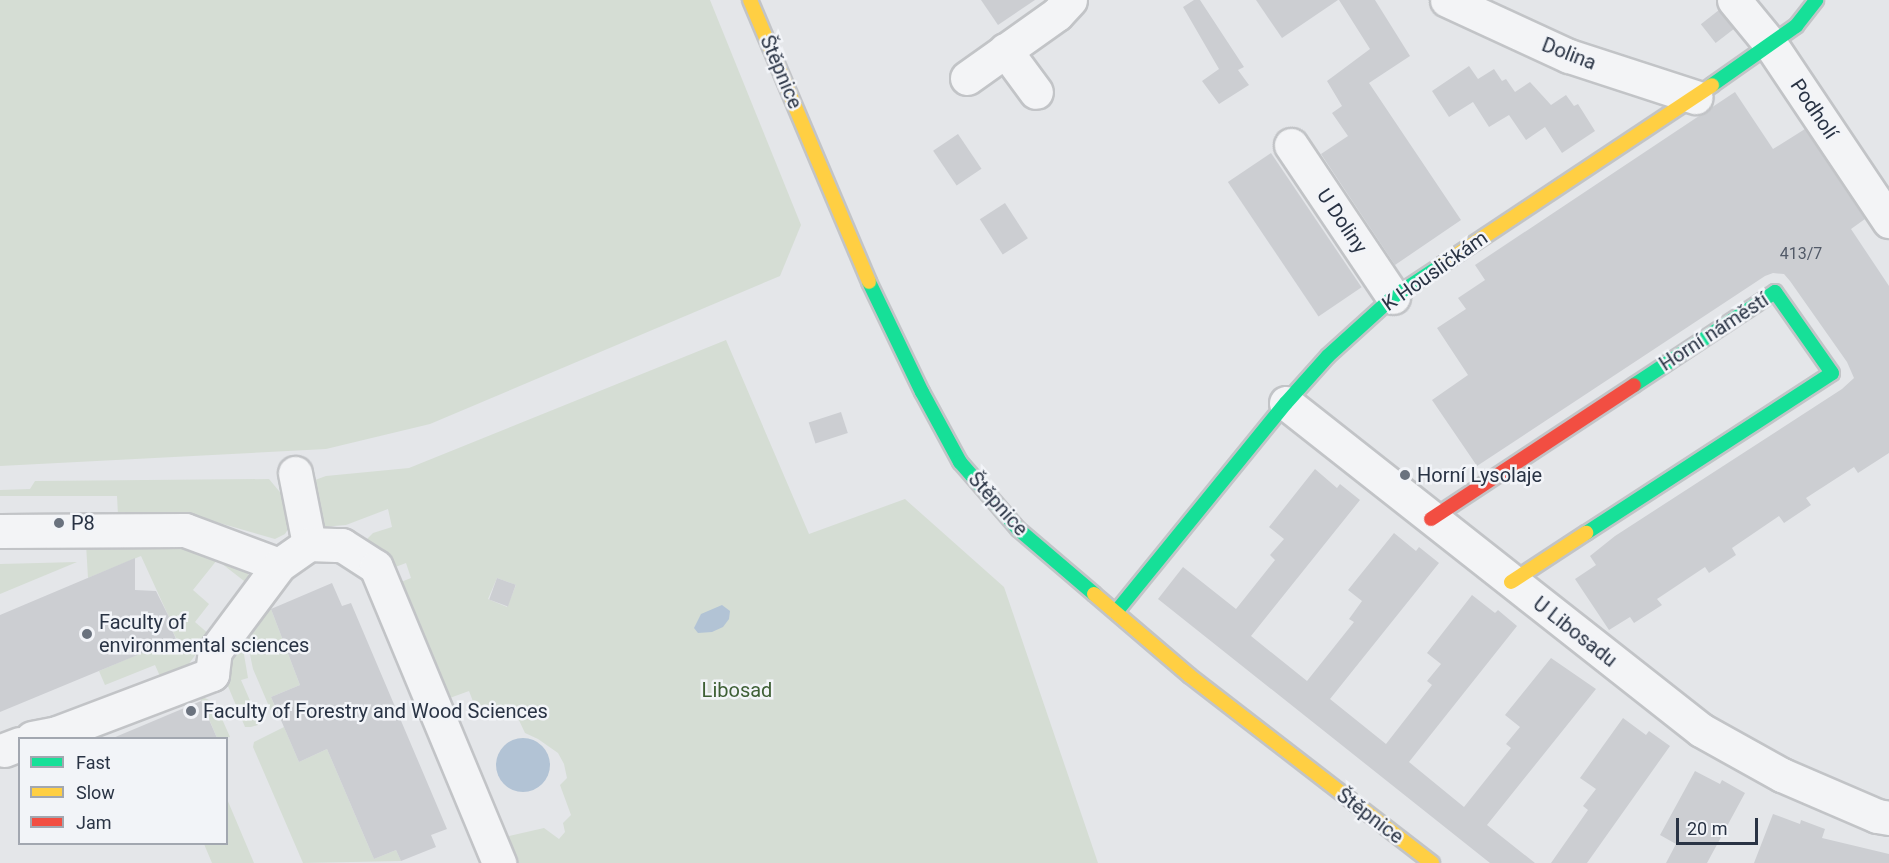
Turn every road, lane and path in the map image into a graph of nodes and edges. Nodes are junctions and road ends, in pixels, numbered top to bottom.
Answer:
1 (750, 0) edge
2 (1070, 0) edge
3 (1447, 0) edge
4 (1734, 0) edge
5 (1816, 0) edge
6 (1771, 45) junction
7 (1005, 51) junction
8 (967, 78) dead end
9 (1036, 92) dead end
10 (1695, 97) junction
11 (1291, 145) dead end
12 (1889, 221) edge
13 (1393, 297) junction
14 (1286, 403) junction
15 (295, 473) dead end
16 (1431, 519) junction
17 (0, 531) edge
18 (309, 544) junction
19 (279, 565) junction
20 (1511, 582) junction
21 (1116, 612) junction
22 (43, 737) edge
23 (1889, 818) edge
24 (499, 863) edge
25 (1432, 863) edge

1 - 21 street, Štěpnice
2 - 7 street
3 - 10 street, Dolina
4 - 6 street, Podholí
5 - 6 street, K Housličkám
6 - 10 street, K Housličkám
6 - 12 street, Podholí
7 - 8 street
7 - 9 street
10 - 13 street, K Housličkám
11 - 13 street, U Doliny
13 - 14 street, K Housličkám
14 - 16 street, U Libosadu
14 - 21 street, K Housličkám
15 - 18 street
16 - 20 street, U Libosadu
16 - 20 street, Horní náměstí
17 - 19 street
18 - 19 street
18 - 24 street
19 - 22 street
20 - 23 street, U Libosadu
21 - 25 street, Štěpnice

